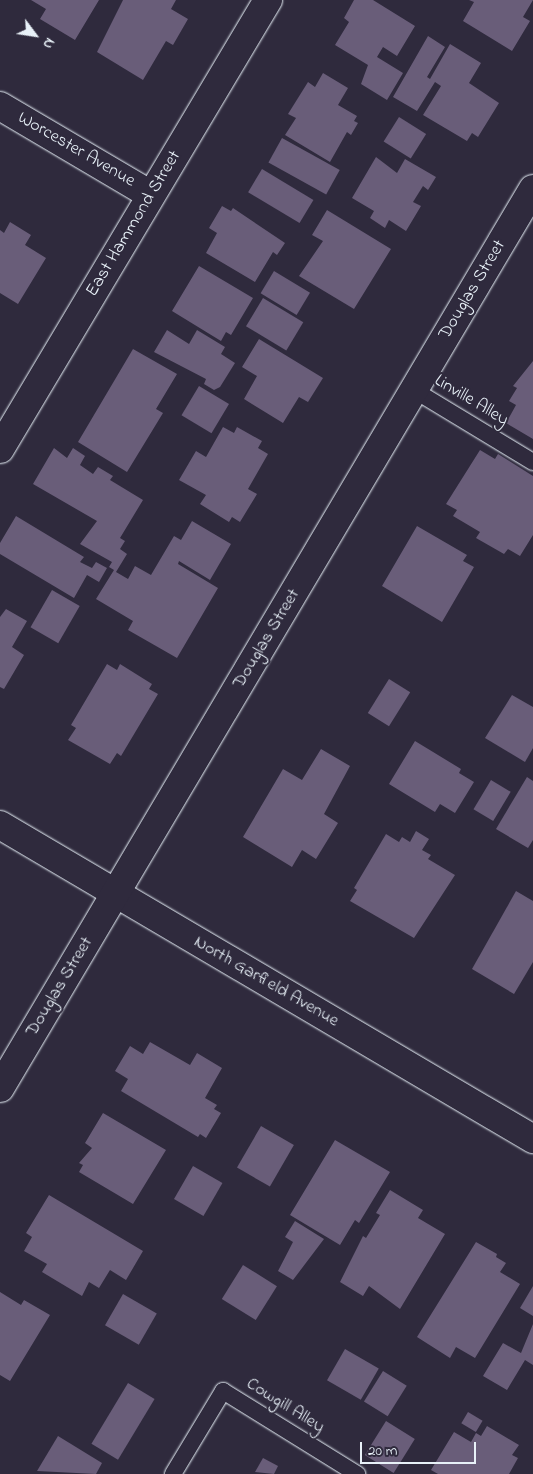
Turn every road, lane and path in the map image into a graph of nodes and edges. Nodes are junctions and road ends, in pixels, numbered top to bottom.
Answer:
1 (268, 0) edge
2 (0, 106) edge
3 (533, 189) edge
4 (151, 195) junction
5 (414, 390) junction
6 (0, 449) edge
7 (533, 462) edge
8 (0, 825) edge
9 (116, 893) junction
10 (0, 1088) edge
11 (533, 1139) edge
12 (173, 1474) edge
13 (357, 1474) edge

1 - 4 street, East Hammond Street
2 - 4 street, Worcester Avenue
3 - 5 street, Douglas Street
4 - 6 street, East Hammond Street
5 - 7 lane, Linville Alley
5 - 9 street, Douglas Street
8 - 9 street, North Garfield Avenue
9 - 10 street, Douglas Street
9 - 11 street, North Garfield Avenue
12 - 13 lane, Cowgill Alley

